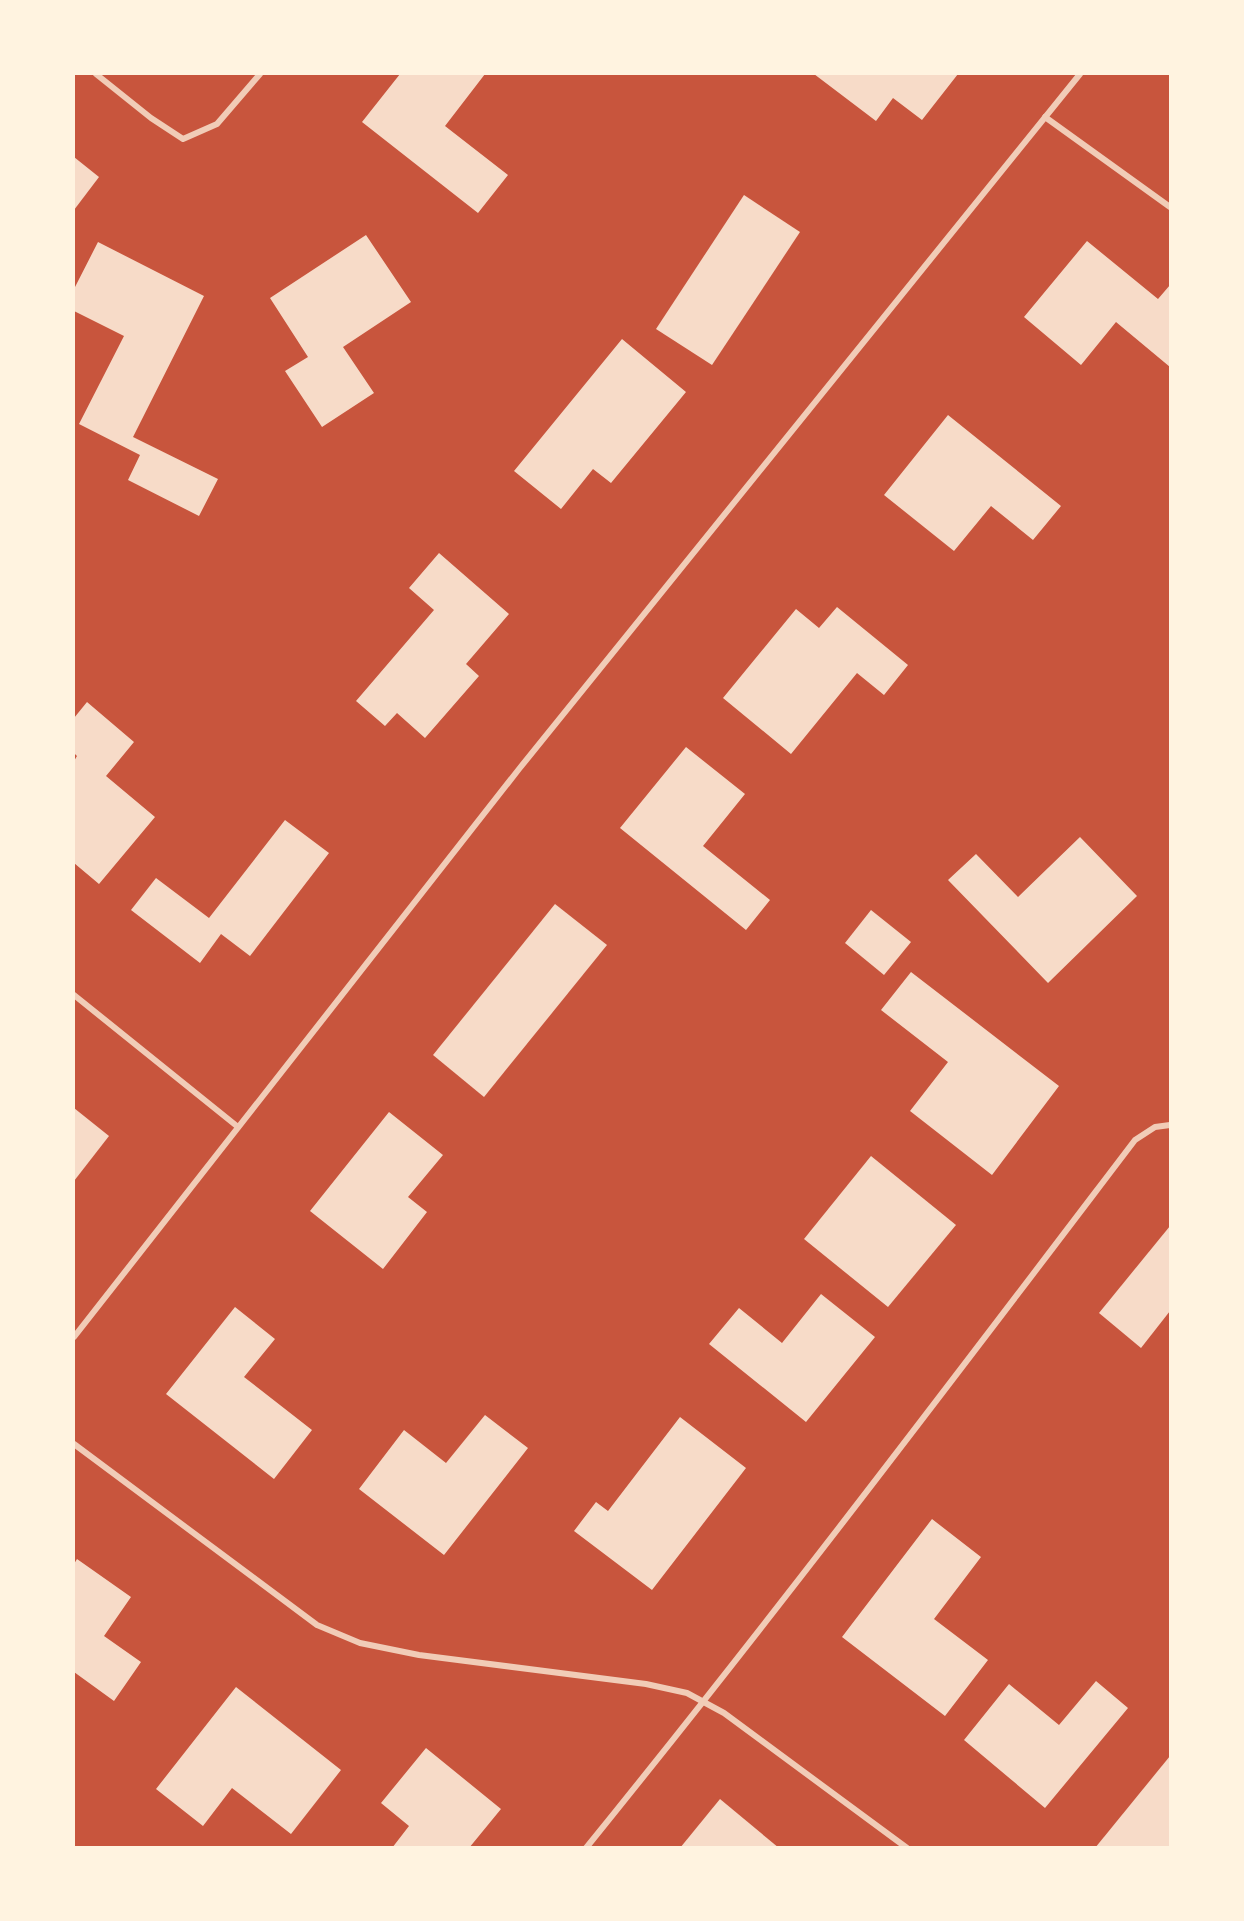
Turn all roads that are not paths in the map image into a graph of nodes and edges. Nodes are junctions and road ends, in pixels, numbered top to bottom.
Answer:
1 (96, 74) edge
2 (260, 74) edge
3 (1080, 74) edge
4 (1045, 117) junction
5 (1170, 207) edge
6 (74, 995) edge
7 (1170, 1125) edge
8 (238, 1127) junction
9 (74, 1337) edge
10 (74, 1444) edge
11 (704, 1702) junction
12 (586, 1848) edge
13 (907, 1848) edge

1 - 2 street
3 - 4 street
4 - 5 street
4 - 8 street
6 - 8 street
7 - 11 street
8 - 9 street
10 - 11 street
11 - 12 street
11 - 13 street

